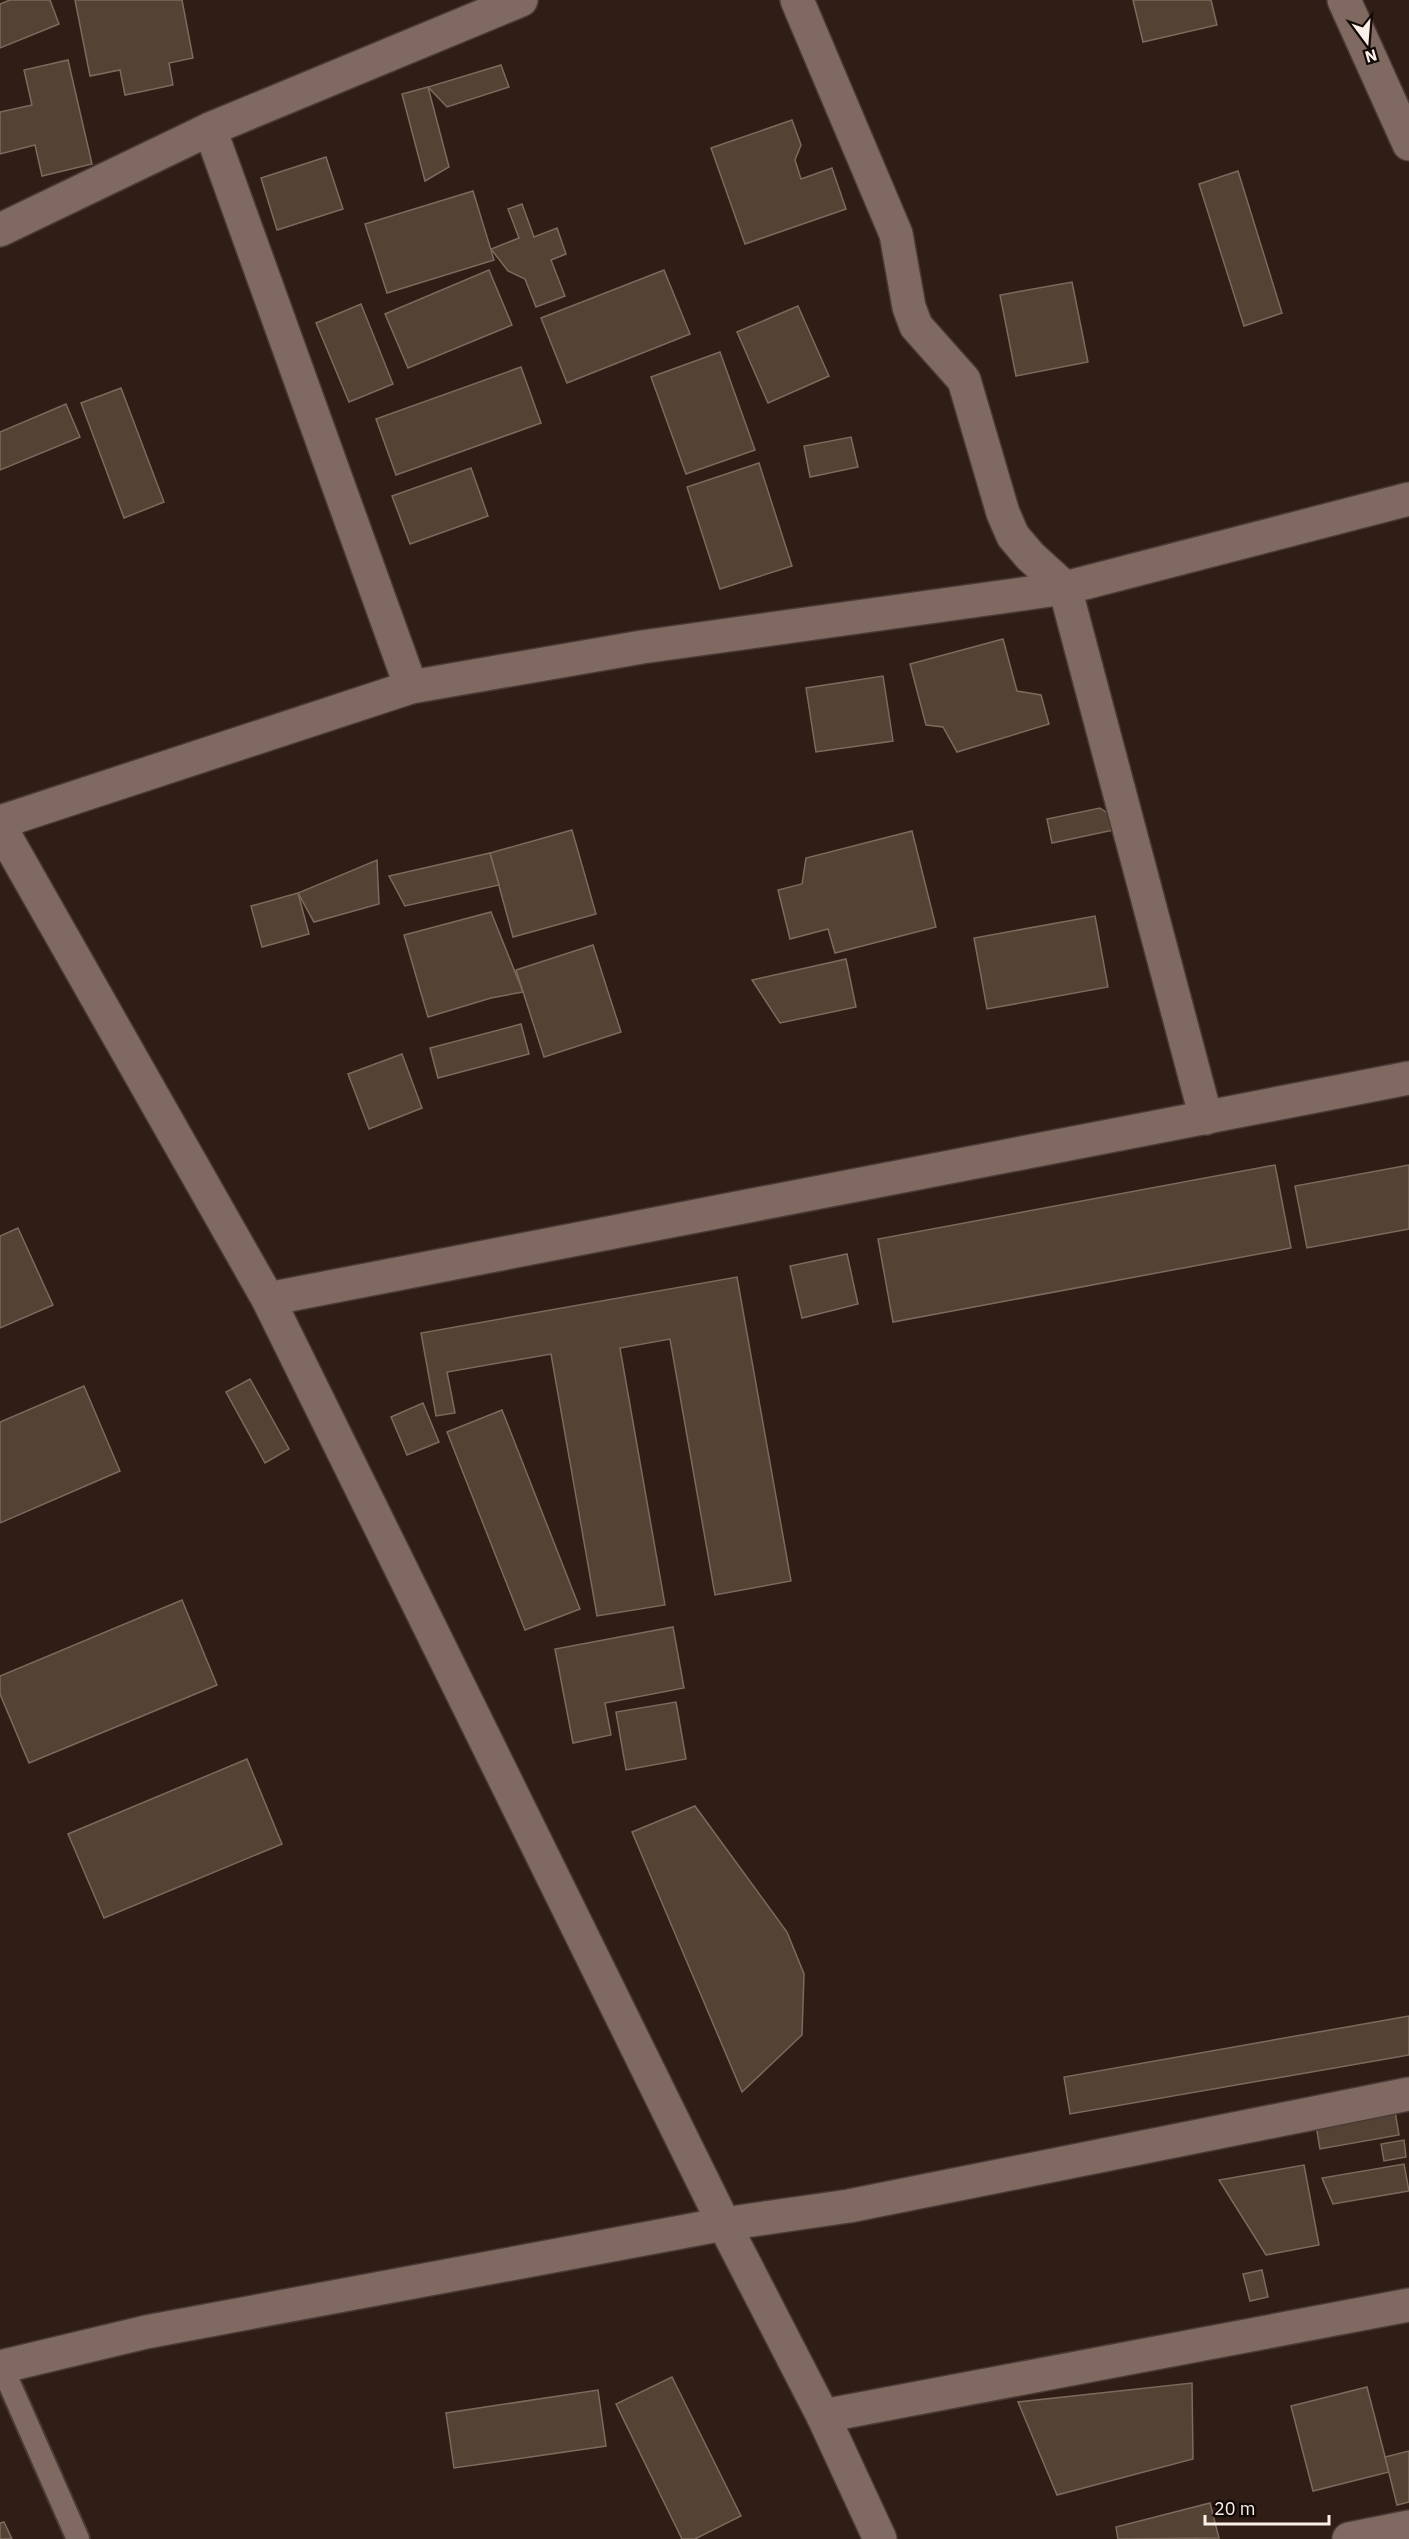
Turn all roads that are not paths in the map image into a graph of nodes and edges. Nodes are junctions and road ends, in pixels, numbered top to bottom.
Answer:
1 (522, 0) edge
2 (797, 0) edge
3 (1344, 0) edge
4 (210, 129) junction
5 (1409, 144) edge
6 (0, 230) edge
7 (1409, 499) edge
8 (1065, 588) junction
9 (411, 687) junction
10 (0, 822) edge
11 (0, 827) edge
12 (1409, 1078) edge
13 (1206, 1118) junction
14 (268, 1299) junction
15 (1409, 2094) edge
16 (724, 2224) junction
17 (1409, 2305) edge
18 (1, 2367) edge
19 (823, 2416) junction
20 (1409, 2527) edge
21 (78, 2539) edge
22 (880, 2539) edge
23 (1348, 2539) edge

1 - 4 street
2 - 8 street
3 - 5 street
4 - 6 street
4 - 9 street
7 - 8 street
8 - 9 street
8 - 13 street
9 - 10 street
11 - 14 street
12 - 13 street
13 - 14 street
14 - 16 street
15 - 16 street
16 - 18 street
16 - 19 street
17 - 19 street
18 - 21 lane
19 - 22 street
20 - 23 street

